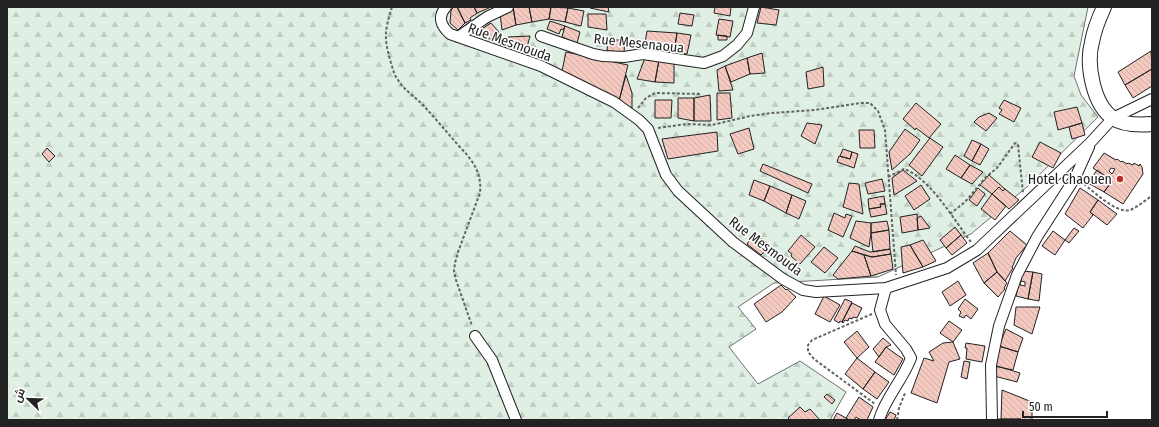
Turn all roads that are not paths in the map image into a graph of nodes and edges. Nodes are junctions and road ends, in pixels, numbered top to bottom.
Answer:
1 (446, 7) edge
2 (508, 7) edge
3 (754, 7) edge
4 (1104, 7) edge
5 (541, 36) dead end
6 (458, 37) junction
7 (1152, 98) edge
8 (1113, 118) junction
9 (1152, 124) edge
10 (1090, 143) junction
11 (886, 288) junction
12 (475, 336) road end
13 (516, 420) edge
14 (879, 420) edge
15 (992, 420) edge

1 - 6 street, Rue Mesmouda
2 - 6 street
3 - 5 street, Rue Mesenaoua
4 - 8 main road
6 - 11 street, Rue Mesmouda
7 - 8 street
8 - 9 main road
8 - 10 street, Rue Mesmouda
10 - 11 street, Rue Mesmouda
10 - 15 street
11 - 14 street
12 - 13 street

